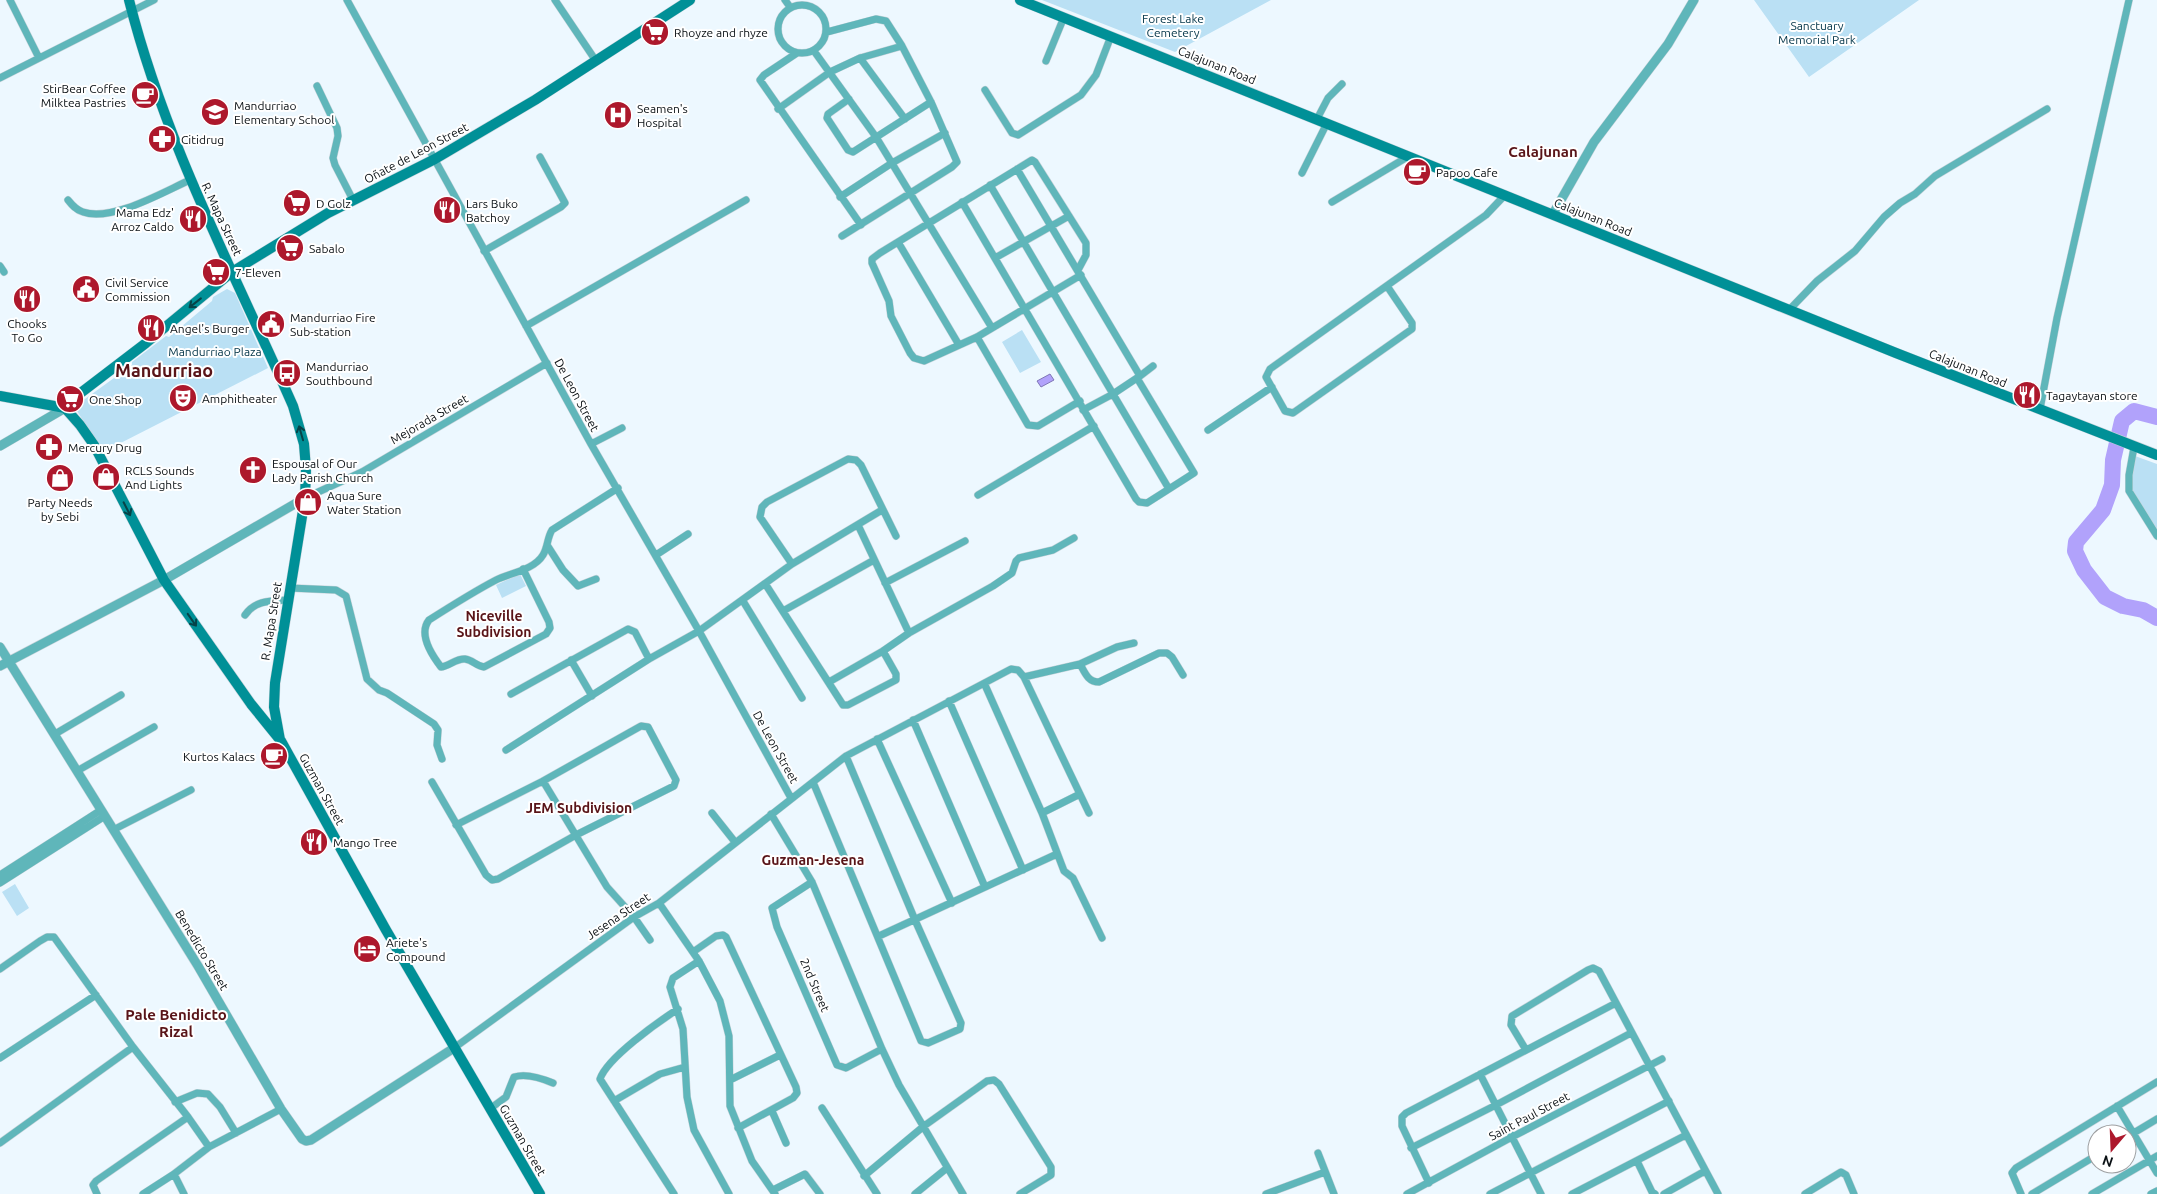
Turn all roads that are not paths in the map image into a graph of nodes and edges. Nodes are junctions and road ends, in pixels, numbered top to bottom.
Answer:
1 (10, 0) edge
2 (129, 0) edge
3 (154, 0) edge
4 (347, 0) edge
5 (554, 0) edge
6 (785, 0) edge
7 (1020, 0) edge
8 (1694, 0) edge
9 (2129, 0) edge
10 (687, 1) edge
11 (790, 7) junction
12 (132, 11) junction
13 (1064, 17) junction
14 (827, 32) junction
15 (1111, 36) junction
16 (902, 46) junction
17 (814, 51) junction
18 (797, 53) junction
19 (39, 58) junction
20 (860, 58) junction
21 (596, 61) junction
22 (1046, 61) dead end
23 (830, 72) junction
24 (0, 78) edge
25 (1342, 84) dead end
26 (317, 86) dead end
27 (985, 90) dead end
28 (849, 99) junction
29 (931, 102) junction
30 (778, 109) junction
31 (2047, 109) dead end
32 (905, 119) junction
33 (1317, 119) junction
34 (1328, 124) junction
35 (945, 133) junction
36 (876, 136) junction
37 (1409, 156) junction
38 (540, 157) dead end
39 (435, 159) junction
40 (892, 163) junction
41 (1017, 169) junction
42 (1302, 173) dead end
43 (190, 180) junction
44 (990, 185) junction
45 (911, 193) junction
46 (1505, 195) junction
47 (840, 197) junction
48 (68, 200) dead end
49 (353, 200) junction
50 (746, 200) dead end
51 (962, 202) junction
52 (1332, 202) dead end
53 (1552, 214) junction
54 (1069, 216) junction
55 (929, 222) junction
56 (861, 225) junction
57 (1051, 227) junction
58 (842, 236) dead end
59 (898, 242) junction
60 (1024, 242) junction
61 (484, 252) junction
62 (995, 258) junction
63 (232, 272) junction
64 (1079, 273) junction
65 (1387, 286) junction
66 (1053, 292) junction
67 (1026, 309) junction
68 (1790, 309) junction
69 (526, 326) junction
70 (992, 328) junction
71 (977, 337) junction
72 (959, 345) junction
73 (547, 363) junction
74 (1153, 366) dead end
75 (1139, 377) junction
76 (1272, 387) junction
77 (1112, 394) junction
78 (0, 396) edge
79 (1080, 401) junction
80 (65, 408) junction
81 (2040, 409) junction
82 (1083, 410) junction
83 (1094, 426) junction
84 (622, 428) dead end
85 (1208, 430) dead end
86 (591, 444) junction
87 (0, 446) edge
88 (2134, 447) junction
89 (2157, 455) edge
90 (618, 488) junction
91 (1169, 490) junction
92 (978, 495) dead end
93 (305, 498) junction
94 (882, 510) junction
95 (858, 525) junction
96 (688, 534) dead end
97 (896, 536) dead end
98 (2157, 536) edge
99 (1074, 538) dead end
100 (965, 541) dead end
101 (547, 545) junction
102 (656, 555) junction
103 (874, 560) junction
104 (792, 564) junction
105 (523, 569) junction
106 (596, 579) dead end
107 (164, 580) junction
108 (885, 583) junction
109 (766, 585) junction
110 (290, 588) junction
111 (288, 600) junction
112 (743, 601) junction
113 (783, 611) junction
114 (245, 615) dead end
115 (699, 631) junction
116 (909, 633) junction
117 (1134, 643) dead end
118 (0, 647) edge
119 (883, 651) junction
120 (649, 659) junction
121 (571, 660) junction
122 (4, 664) edge
123 (1080, 664) junction
124 (1183, 675) dead end
125 (1024, 677) junction
126 (829, 682) junction
127 (985, 684) junction
128 (511, 694) dead end
129 (120, 695) dead end
130 (592, 696) junction
131 (802, 698) dead end
132 (949, 701) junction
133 (913, 720) junction
134 (154, 727) dead end
135 (55, 734) junction
136 (877, 739) junction
137 (281, 741) junction
138 (506, 750) dead end
139 (846, 756) junction
140 (442, 759) dead end
141 (77, 772) junction
142 (544, 781) junction
143 (432, 782) dead end
144 (813, 782) junction
145 (191, 790) dead end
146 (1080, 794) junction
147 (791, 798) junction
148 (103, 813) junction
149 (712, 813) dead end
150 (1042, 813) junction
151 (1089, 813) dead end
152 (771, 814) junction
153 (456, 825) junction
154 (113, 830) junction
155 (576, 835) junction
156 (735, 842) junction
157 (1057, 854) junction
158 (31, 859) junction
159 (1023, 870) junction
160 (0, 874) edge
161 (0, 882) edge
162 (812, 882) junction
163 (985, 887) junction
164 (659, 903) junction
165 (952, 903) junction
166 (634, 917) junction
167 (915, 920) junction
168 (879, 936) junction
169 (1102, 938) dead end
170 (650, 940) dead end
171 (693, 952) junction
172 (699, 962) junction
173 (0, 969) edge
174 (96, 995) junction
175 (1616, 1003) junction
176 (678, 1009) junction
177 (1631, 1033) junction
178 (133, 1047) junction
179 (454, 1048) junction
180 (882, 1049) junction
181 (1526, 1050) junction
182 (780, 1055) junction
183 (0, 1058) edge
184 (1662, 1060) dead end
185 (1650, 1066) junction
186 (685, 1068) junction
187 (1480, 1074) junction
188 (730, 1080) junction
189 (2157, 1082) edge
190 (553, 1083) dead end
191 (1669, 1101) junction
192 (175, 1102) junction
193 (614, 1102) junction
194 (1496, 1106) junction
195 (2117, 1106) junction
196 (491, 1108) junction
197 (822, 1108) dead end
198 (281, 1109) junction
199 (772, 1111) junction
200 (188, 1117) junction
201 (2157, 1119) edge
202 (2129, 1124) edge
203 (924, 1126) junction
204 (738, 1128) junction
205 (2137, 1130) edge
206 (236, 1133) junction
207 (1686, 1135) junction
208 (1512, 1137) junction
209 (2137, 1138) edge
210 (786, 1142) dead end
211 (0, 1143) edge
212 (209, 1147) junction
213 (1411, 1148) junction
214 (1318, 1153) dead end
215 (2157, 1156) edge
216 (2149, 1160) junction
217 (1637, 1161) junction
218 (2087, 1161) edge
219 (947, 1168) junction
220 (1705, 1171) junction
221 (1325, 1172) junction
222 (1531, 1172) junction
223 (2157, 1173) edge
224 (174, 1174) junction
225 (864, 1176) junction
226 (1429, 1183) junction
227 (2157, 1190) edge
228 (774, 1192) edge
229 (97, 1194) edge
230 (143, 1194) edge
231 (184, 1194) edge
232 (540, 1194) edge
233 (674, 1194) edge
234 (729, 1194) edge
235 (820, 1194) edge
236 (877, 1194) edge
237 (915, 1194) edge
238 (963, 1194) edge
239 (1020, 1194) edge
240 (1266, 1194) edge
241 (1334, 1194) edge
242 (1407, 1194) edge
243 (1490, 1194) edge
244 (1541, 1194) edge
245 (1572, 1194) edge
246 (1655, 1194) edge
247 (1664, 1194) edge
248 (1718, 1194) edge
249 (1806, 1194) edge
250 (1854, 1194) edge
251 (2021, 1194) edge
252 (2032, 1194) edge
253 (2092, 1194) edge
254 (2151, 1194) edge

1 - 19 street
2 - 12 main road, R. Mapa Street
3 - 12 street
4 - 39 street, De Leon Street
5 - 21 street
6 - 11 street
7 - 13 main road, Calajunan Road
8 - 53 street
9 - 81 street
10 - 21 main road, Oñate de Leon Street
11 - 14 street
11 - 18 street
12 - 19 street
12 - 43 main road, R. Mapa Street
13 - 15 main road, Calajunan Road
13 - 22 street
14 - 16 street
14 - 17 street
15 - 27 street
15 - 33 main road, Calajunan Road
16 - 20 street
16 - 29 street
17 - 18 street
17 - 23 street
18 - 30 street
19 - 24 street
20 - 23 street
20 - 32 street
21 - 39 main road, Oñate de Leon Street
23 - 28 street
23 - 30 street
25 - 33 street
26 - 49 street
28 - 36 street
28 - 36 street
29 - 32 street
29 - 35 street
30 - 47 street
31 - 68 street
32 - 36 street
33 - 34 main road, Calajunan Road
34 - 37 main road, Calajunan Road
34 - 42 street
35 - 40 street
35 - 45 street
36 - 40 street
37 - 46 main road, Calajunan Road
37 - 52 street
38 - 61 street
39 - 49 main road, Oñate de Leon Street
39 - 61 street, De Leon Street
40 - 45 street
40 - 47 street
41 - 44 street
41 - 54 street
41 - 57 street
43 - 48 street
43 - 63 main road, R. Mapa Street
44 - 51 street
44 - 60 street
45 - 55 street
45 - 56 street
46 - 53 main road, Calajunan Road
46 - 65 street
47 - 56 street
49 - 63 main road, Oñate de Leon Street
50 - 69 street
51 - 55 street
51 - 62 street
53 - 68 main road, Calajunan Road
54 - 57 street
54 - 64 street
55 - 59 street
55 - 70 street
56 - 58 street
57 - 60 street
57 - 64 street
59 - 72 street
59 - 72 street
60 - 62 street
60 - 66 street
61 - 69 street, De Leon Street
62 - 67 street
63 -> 80 main road, Oñate de Leon Street
93 -> 63 main road, R. Mapa Street
64 - 66 street
64 - 75 street
65 - 76 street
65 - 76 street
66 - 67 street
66 - 77 street
67 - 70 street
67 - 79 street
68 - 81 main road, Calajunan Road
69 - 73 street, De Leon Street
70 - 71 street
71 - 72 street
71 - 79 street
73 - 86 street, De Leon Street
73 - 93 street, Mejorada Street
74 - 75 street
75 - 77 street
75 - 91 street
76 - 85 street
77 - 82 street
77 - 91 street
78 - 80 main road
79 - 82 street
80 - 87 street
80 -> 107 main road, Guzman Street
81 - 88 main road, Calajunan Road
82 - 83 street
83 - 91 street
83 - 92 street
84 - 86 street
86 - 90 street, De Leon Street
88 - 89 main road, Calajunan Road
88 - 98 street
90 - 101 street
90 - 102 street, De Leon Street
93 - 107 street, Mejorada Street
93 - 110 main road, R. Mapa Street
94 - 95 street
94 - 97 street
94 - 104 street
95 - 103 street
95 - 104 street
96 - 102 street
99 - 116 street
100 - 108 street
101 - 105 street
101 - 106 street
102 - 115 street, De Leon Street
103 - 108 street
103 - 113 street
104 - 109 street
105 - 105 street
107 - 122 street, Mejorada Street
107 -> 137 main road, Guzman Street
108 - 116 street
109 - 112 street
109 - 113 street
110 - 111 main road, R. Mapa Street
110 - 140 street
111 - 114 street
111 - 137 main road, R. Mapa Street
112 - 115 street
112 - 131 street
113 - 126 street
115 - 120 street
115 - 147 street, De Leon Street
116 - 119 street
117 - 123 street
118 - 122 street, Benedicto Street
119 - 126 street
119 - 126 street
120 - 121 street
120 - 130 street
121 - 128 street
121 - 130 street
122 - 135 street, Benedicto Street
123 - 124 street
123 - 125 street
125 - 127 street, Jesena Street
125 - 146 street
127 - 132 street, Jesena Street
127 - 150 street
129 - 135 street
130 - 138 street
132 - 133 street, Jesena Street
132 - 159 street
133 - 136 street, Jesena Street
133 - 163 street
134 - 141 street
135 - 141 street, Benedicto Street
136 - 139 street, Jesena Street
136 - 165 street
137 - 179 main road, Guzman Street
139 - 144 street, Jesena Street
139 - 167 street
141 - 148 street, Benedicto Street
142 - 153 street
142 - 155 street
142 - 155 street
143 - 153 street
144 - 147 street, Jesena Street
144 - 168 street
145 - 154 street
146 - 150 street
146 - 151 street
147 - 152 street, Jesena Street
148 - 154 street, Benedicto Street
148 - 158 street
149 - 156 street
150 - 157 street
152 - 156 street, Jesena Street
152 - 162 street
153 - 155 street
154 - 198 street, Benedicto Street
155 - 166 street
156 - 164 street, Jesena Street
157 - 159 street
157 - 169 street
158 - 160 street
158 - 161 street
159 - 163 street
162 - 180 street
162 - 180 street, 2nd Street
163 - 165 street
164 - 166 street, Jesena Street
164 - 171 street
165 - 167 street
166 - 170 street
166 - 179 street, Jesena Street
167 - 168 street
167 - 168 street
171 - 172 street
171 - 182 street
172 - 176 street
172 - 188 street
173 - 174 street
174 - 178 street
174 - 183 street
175 - 177 street
175 - 181 street
175 - 181 street
176 - 186 street
176 - 193 street
177 - 185 street
177 - 194 street
178 - 192 street
178 - 211 street
179 - 196 main road, Guzman Street
179 - 198 street, Benedicto Street
180 - 203 street
181 - 187 street
182 - 188 street
182 - 199 street
184 - 185 street, Saint Paul Street
185 - 191 street
185 - 208 street, Saint Paul Street
186 - 193 street
186 - 234 street
187 - 194 street
187 - 213 street
188 - 204 street
189 - 195 street
190 - 196 street
191 - 207 street
191 - 222 street
192 - 200 street
192 - 206 street
193 - 233 street
194 - 208 street
194 - 213 street
195 - 202 street
195 - 251 street
196 - 232 main road, Guzman Street
197 - 225 street
198 - 206 street
199 - 204 street
199 - 210 street
200 - 212 street
200 - 229 street
201 - 205 street
203 - 219 street
203 - 225 street
203 - 239 street
204 - 228 street
206 - 212 street
207 - 217 street
207 - 220 street
208 - 222 street
208 - 226 street, Saint Paul Street
209 - 216 street
212 - 224 street
213 - 226 street
214 - 221 street
215 - 216 street
216 - 223 street
216 - 253 street
217 - 245 street
217 - 246 street
218 - 252 street
219 - 237 street
219 - 238 street
220 - 247 street
220 - 248 street
221 - 240 street
221 - 241 street
222 - 243 street
222 - 244 street
224 - 230 street
224 - 231 street
225 - 236 street
226 - 242 street, Saint Paul Street
227 - 254 street
228 - 235 street
249 - 250 street

